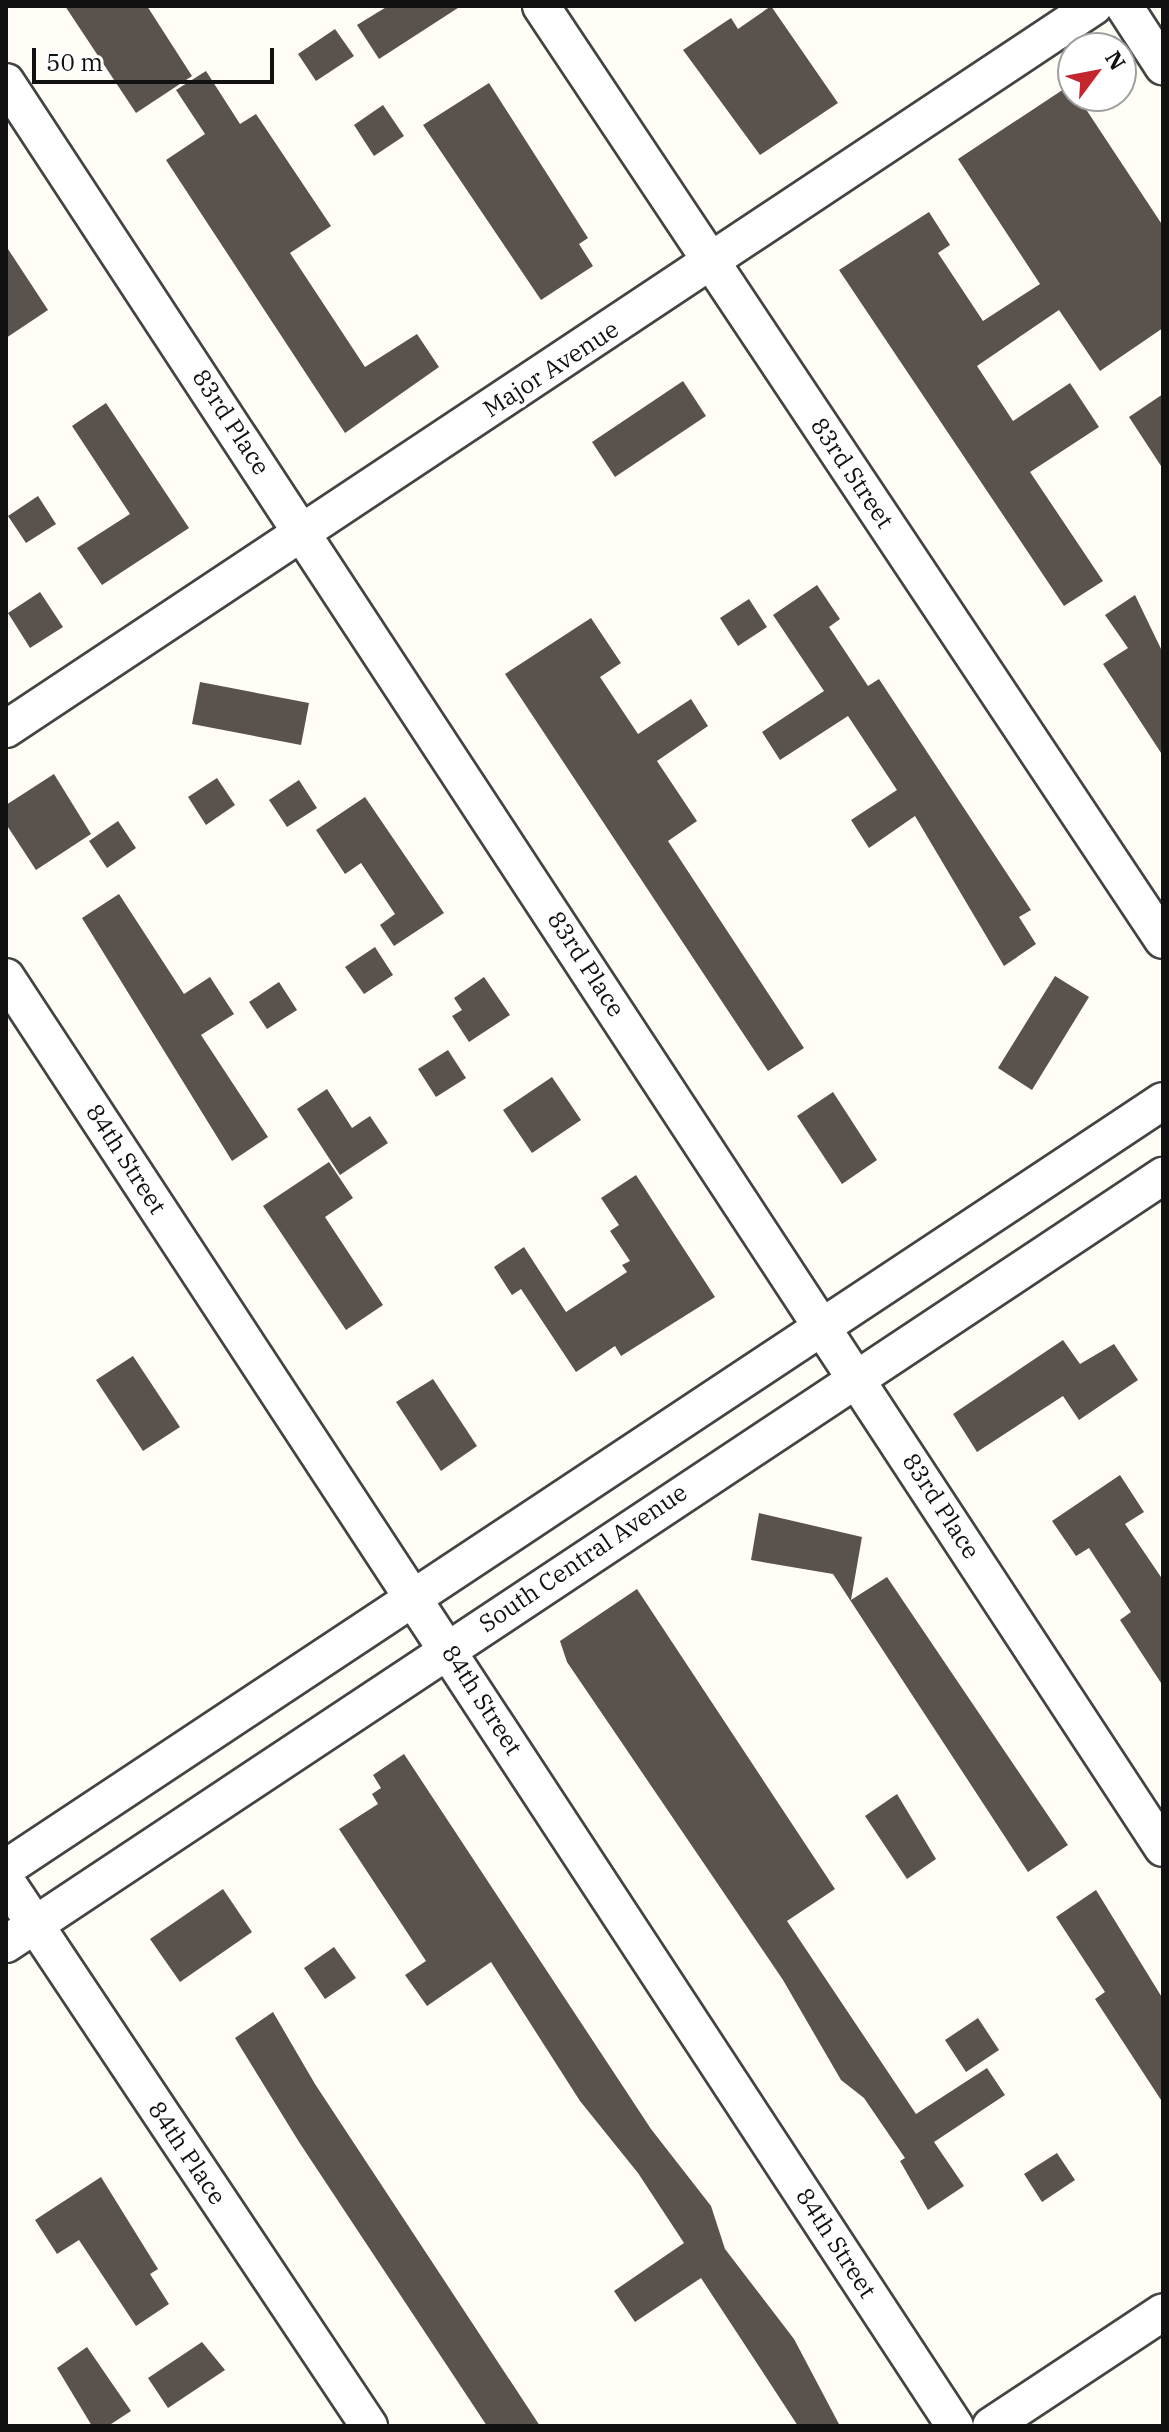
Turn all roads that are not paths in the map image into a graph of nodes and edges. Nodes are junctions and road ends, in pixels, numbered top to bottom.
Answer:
1 (541, 6) edge
2 (1094, 6) edge
3 (1124, 6) edge
4 (1163, 66) edge
5 (6, 82) edge
6 (711, 263) junction
7 (303, 532) junction
8 (6, 729) edge
9 (1163, 940) edge
10 (6, 977) edge
11 (1163, 1101) edge
12 (1163, 1176) edge
13 (822, 1326) junction
14 (856, 1376) junction
15 (413, 1595) junction
16 (448, 1648) junction
17 (1163, 1848) edge
18 (6, 1868) edge
19 (6, 1881) edge
20 (20, 1934) edge
21 (1163, 2312) edge
22 (369, 2426) edge
23 (955, 2426) edge
24 (991, 2426) edge

1 - 6 street, 83rd Street
2 - 6 street, Major Avenue
3 - 4 street
5 - 7 street, 83rd Place
6 - 7 street, Major Avenue
6 - 9 street, 83rd Street
7 - 8 street, Major Avenue
7 - 13 street, 83rd Place
10 - 15 street, 84th Street
11 - 13 street
12 - 14 street, South Central Avenue
13 - 14 street, 83rd Place
13 - 15 street
14 - 16 street, South Central Avenue
14 - 17 street, 83rd Place
15 - 16 street, 84th Street
15 - 18 street
16 - 20 street, South Central Avenue
16 - 23 street, 84th Street
19 - 20 street, 84th Place
20 - 22 street, 84th Place
21 - 24 street

